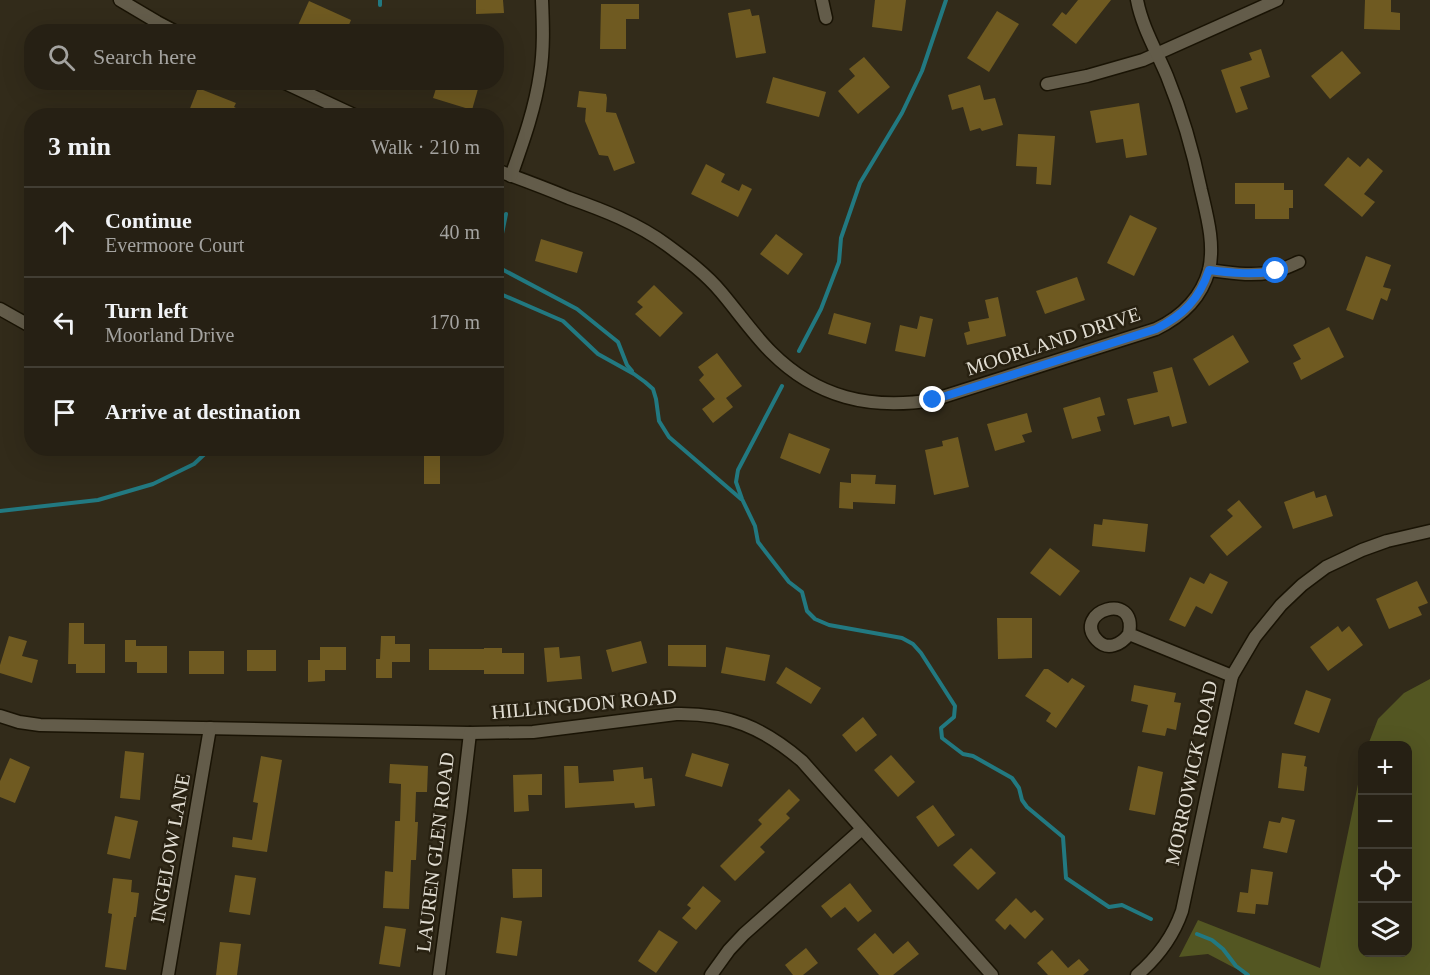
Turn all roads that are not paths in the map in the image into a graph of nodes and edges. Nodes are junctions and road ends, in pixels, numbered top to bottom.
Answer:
1 (120, 0) edge
2 (542, 0) edge
3 (822, 0) edge
4 (1137, 0) edge
5 (1277, 0) edge
6 (826, 18) dead end
7 (161, 24) edge
8 (1157, 54) junction
9 (1047, 84) dead end
10 (300, 90) edge
11 (339, 108) edge
12 (504, 173) edge
13 (511, 176) junction
14 (1299, 262) dead end
15 (1209, 270) junction
16 (0, 309) edge
17 (24, 322) edge
18 (1430, 531) edge
19 (1129, 634) dead end
20 (1232, 676) junction
21 (0, 716) edge
22 (210, 728) junction
23 (470, 733) junction
24 (862, 829) junction
25 (168, 975) edge
26 (439, 975) edge
27 (711, 975) edge
28 (992, 975) edge
29 (1137, 975) edge

1 - 7 street
2 - 13 street
3 - 6 street
4 - 8 street, MOORLAND DRIVE
5 - 8 street
8 - 9 street
8 - 15 street, MOORLAND DRIVE
10 - 11 street
12 - 13 street, MOORLAND DRIVE
13 - 15 street, MOORLAND DRIVE
14 - 15 street
16 - 17 street
18 - 20 street, MORROWICK ROAD
19 - 20 street
20 - 29 street, MORROWICK ROAD
21 - 22 street, HILLINGDON ROAD
22 - 23 street, HILLINGDON ROAD
22 - 25 street, INGELOW LANE
23 - 24 street, HILLINGDON ROAD
23 - 26 street, LAUREN GLEN ROAD
24 - 27 street
24 - 28 street, HILLINGDON ROAD

